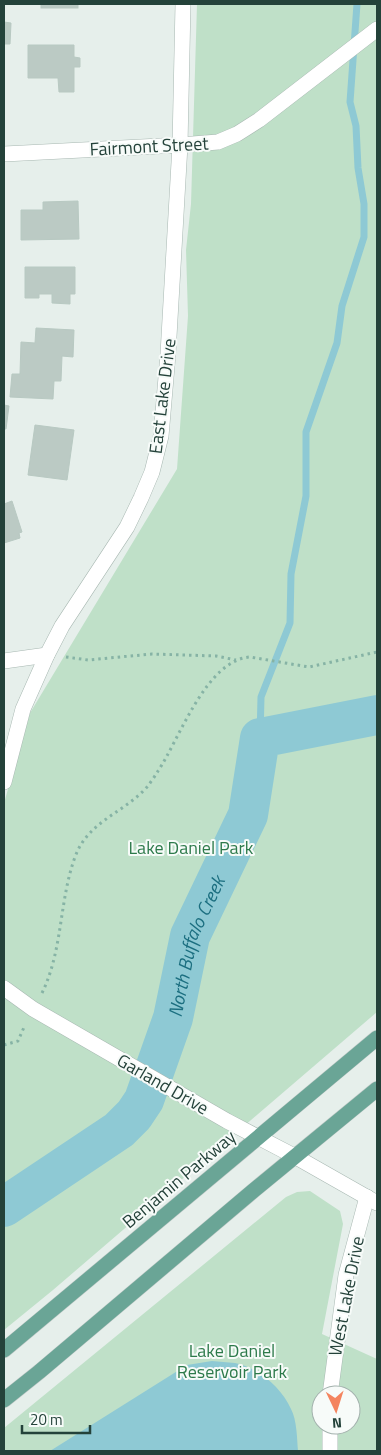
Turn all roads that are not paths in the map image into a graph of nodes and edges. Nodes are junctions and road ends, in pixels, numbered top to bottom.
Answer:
1 (183, 4) edge
2 (377, 29) edge
3 (180, 145) junction
4 (4, 154) edge
5 (47, 655) junction
6 (4, 661) edge
7 (4, 782) edge
8 (4, 988) edge
9 (377, 1038) edge
10 (377, 1089) edge
11 (258, 1138) junction
12 (296, 1157) junction
13 (372, 1200) edge
14 (4, 1350) edge
15 (330, 1385) edge
16 (4, 1400) edge
17 (330, 1435) edge
18 (330, 1451) edge

1 - 3 street, East Lake Drive
2 - 3 street, Fairmont Street
3 - 4 street, Fairmont Street
3 - 5 street, East Lake Drive
5 - 6 street
5 - 7 street, East Lake Drive
8 - 11 street, Garland Drive
9 - 11 main road, Benjamin Parkway
10 - 12 main road
11 - 12 street, Garland Drive
11 - 14 main road, Benjamin Parkway
12 - 13 street, Garland Drive
12 - 16 main road
13 - 15 street, West Lake Drive
17 - 18 street

